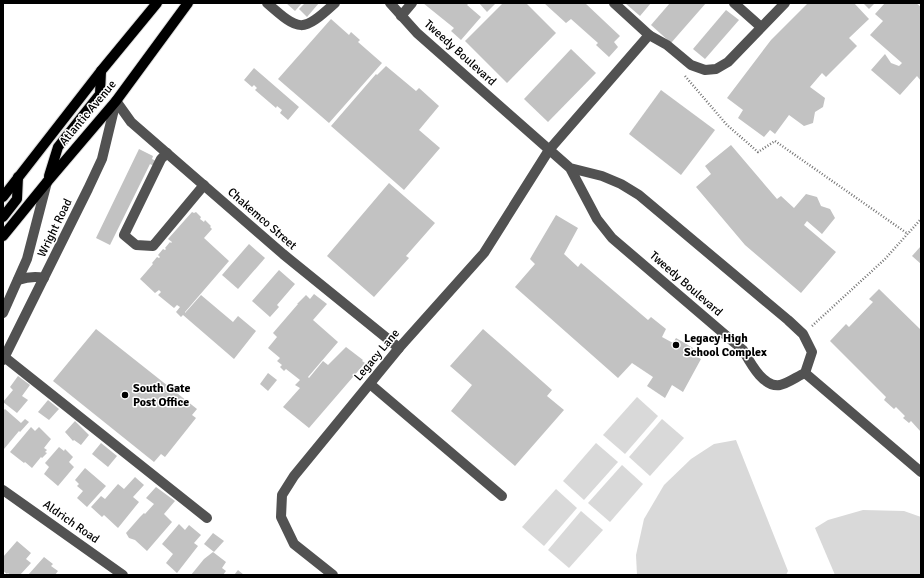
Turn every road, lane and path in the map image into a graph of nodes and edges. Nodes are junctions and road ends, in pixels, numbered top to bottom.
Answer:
1 (157, 3) edge
2 (188, 3) edge
3 (267, 3) edge
4 (335, 3) edge
5 (390, 3) edge
6 (412, 3) edge
7 (614, 3) edge
8 (734, 3) edge
9 (785, 3) edge
10 (401, 16) junction
11 (761, 27) junction
12 (649, 35) junction
13 (102, 71) junction
14 (680, 71) dead end
15 (116, 101) junction
16 (550, 150) junction
17 (167, 153) junction
18 (570, 168) junction
19 (18, 176) junction
20 (47, 182) junction
21 (204, 185) junction
22 (3, 197) edge
23 (3, 217) edge
24 (921, 219) edge
25 (908, 234) junction
26 (3, 236) edge
27 (44, 278) junction
28 (18, 280) junction
29 (3, 313) edge
30 (803, 334) junction
31 (399, 348) junction
32 (4, 358) edge
33 (805, 373) junction
34 (370, 384) junction
35 (921, 472) edge
36 (3, 490) edge
37 (502, 496) dead end
38 (207, 518) dead end
39 (122, 575) edge
40 (333, 575) edge

1 - 13 main road, Atlantic Avenue
2 - 15 main road, Atlantic Avenue
3 - 4 street
5 - 10 street, Tweedy Boulevard
6 - 10 street
7 - 12 street
8 - 11 street
9 - 11 street
10 - 16 street, Tweedy Boulevard
11 - 12 street
12 - 16 street, Legacy Lane
13 - 19 main road, Atlantic Avenue
13 - 20 main road
14 - 25 path
15 - 17 street, Chakemco Street
15 - 20 main road, Atlantic Avenue
15 - 27 street, Wright Road
16 - 18 street, Tweedy Boulevard
16 - 31 street, Legacy Lane
17 - 21 street, Chakemco Street
17 - 21 street
18 - 30 street, Tweedy Boulevard
18 - 33 street, Tweedy Boulevard
19 - 22 main road, Atlantic Avenue
19 - 23 main road
20 - 26 main road, Atlantic Avenue
20 - 28 street, Wright Road
21 - 31 street, Chakemco Street
24 - 25 path
25 - 30 path
27 - 28 street
27 - 32 street, Wright Road
28 - 29 street, Wright Road
30 - 33 street, Tweedy Boulevard
31 - 34 street, Legacy Lane
32 - 38 street
33 - 35 street
34 - 37 street
34 - 40 street, Legacy Lane
36 - 39 street, Aldrich Road

